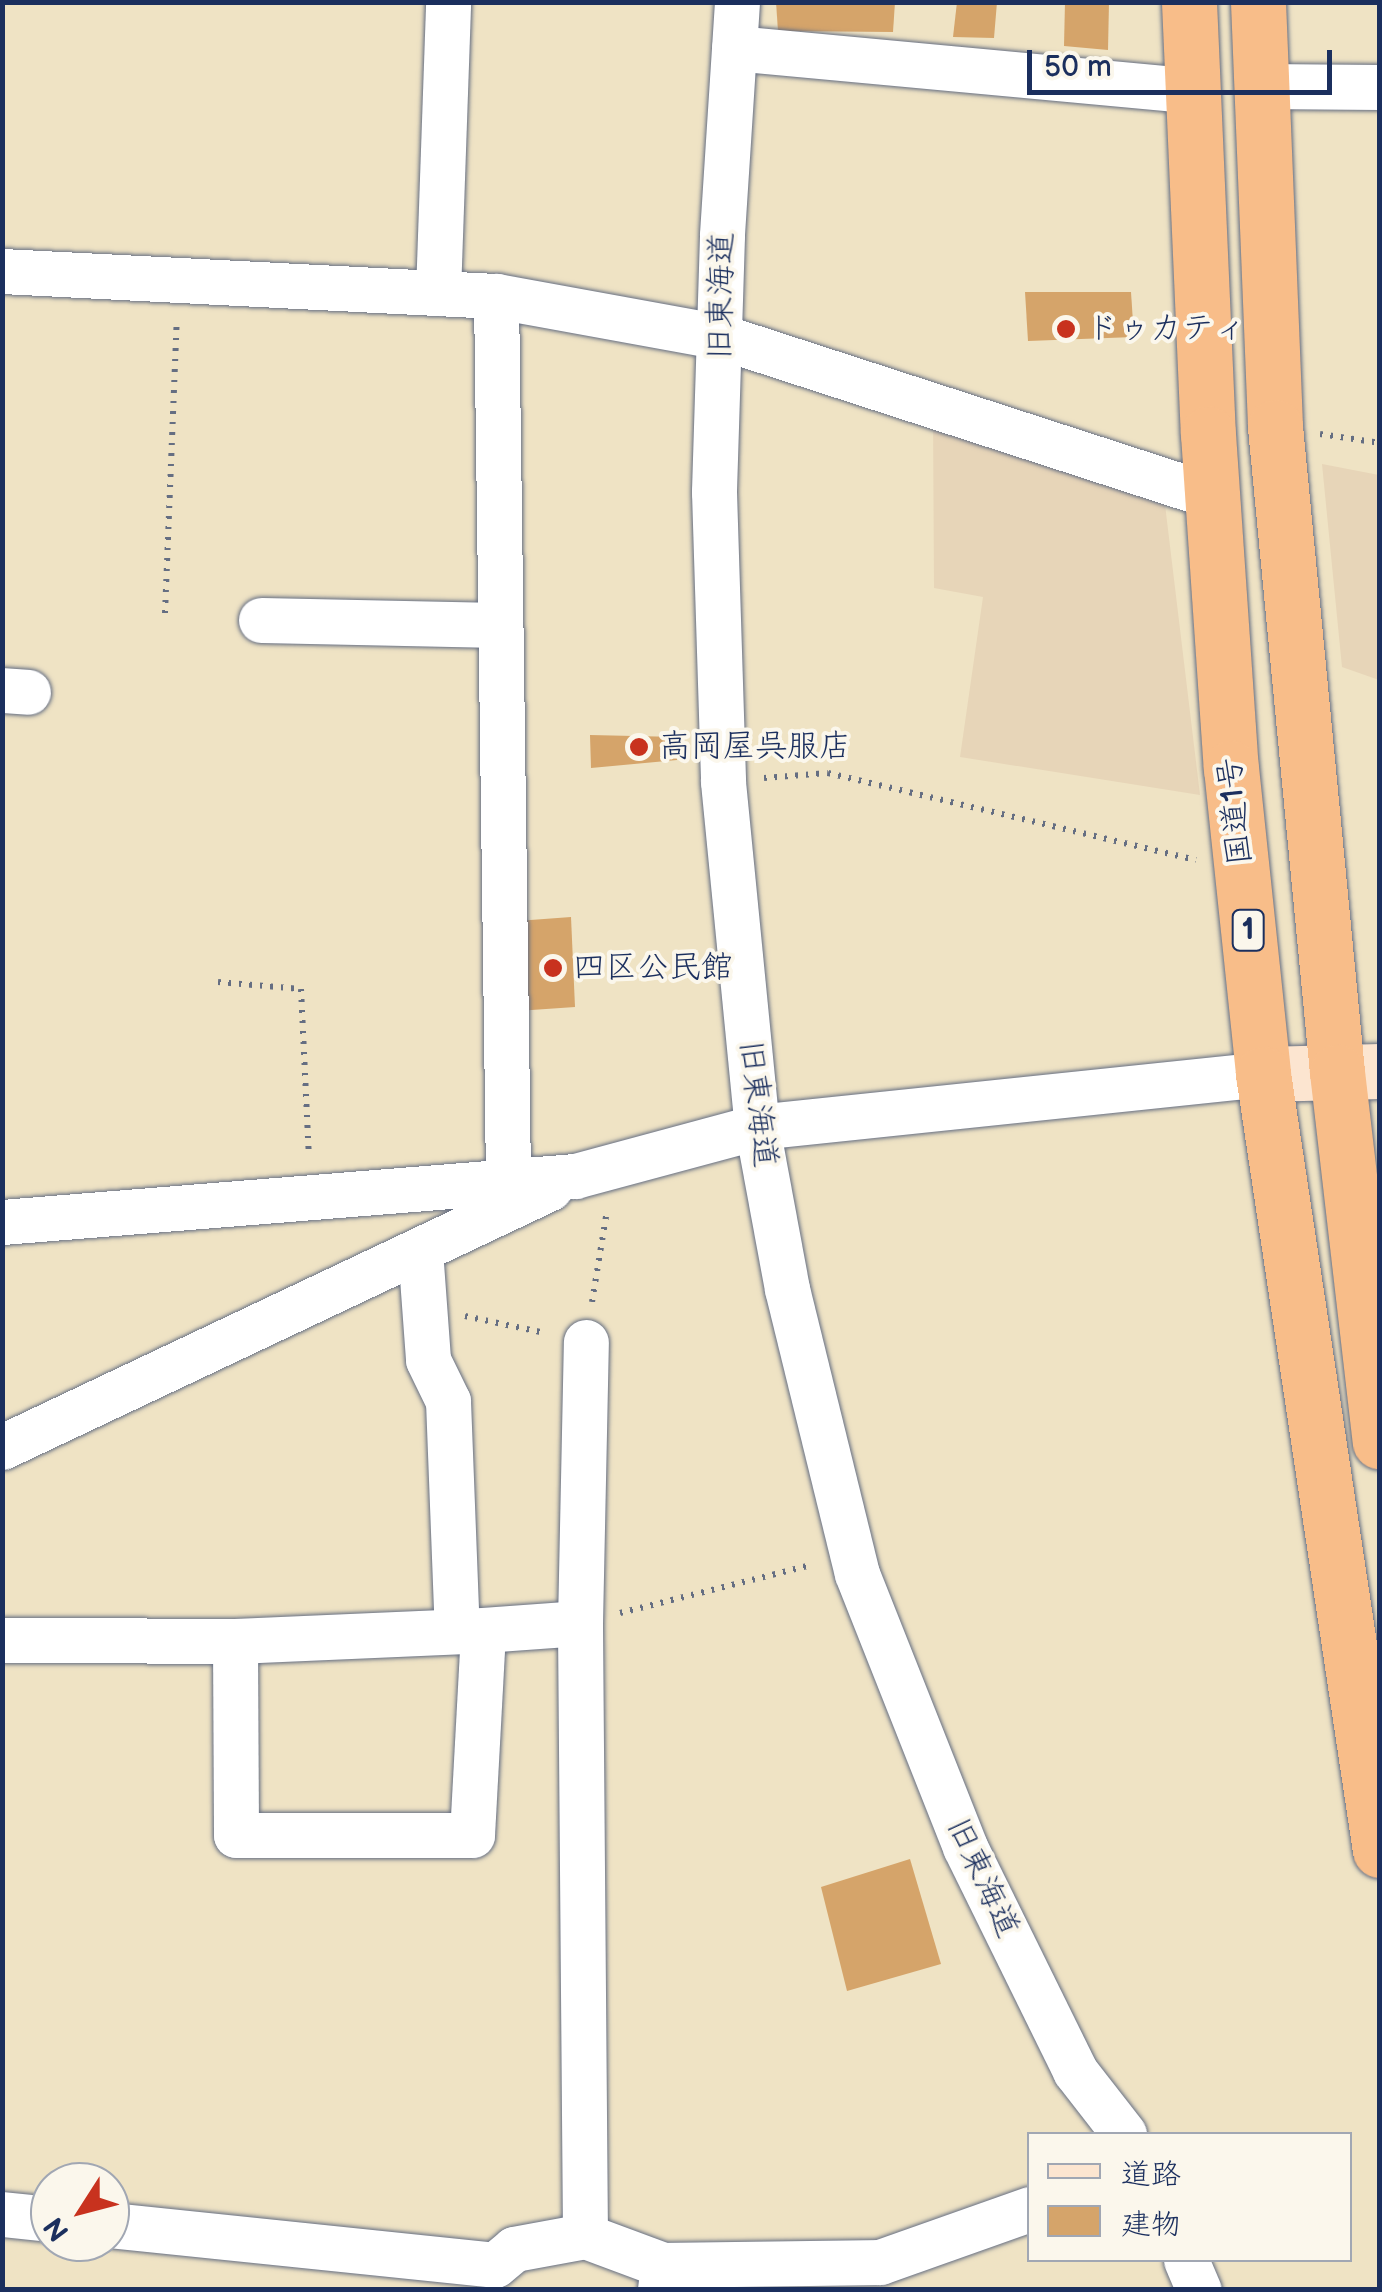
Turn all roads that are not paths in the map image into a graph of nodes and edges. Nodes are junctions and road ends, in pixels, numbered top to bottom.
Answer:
1 (448, 2) edge
2 (737, 2) edge
3 (1189, 2) edge
4 (1258, 2) edge
5 (734, 48) junction
6 (1261, 86) junction
7 (1380, 86) edge
8 (1190, 90) junction
9 (2, 271) edge
10 (438, 293) junction
11 (496, 296) junction
12 (722, 338) junction
13 (1212, 496) junction
14 (261, 620) dead end
15 (500, 625) junction
16 (1358, 1072) edge
17 (1263, 1074) junction
18 (757, 1127) junction
19 (594, 1171) junction
20 (508, 1181) junction
21 (2, 1222) edge
22 (420, 1250) junction
23 (586, 1342) road end
24 (1380, 1442) edge
25 (2, 1447) edge
26 (580, 1623) junction
27 (470, 1631) junction
28 (2, 1640) edge
29 (235, 1640) junction
30 (1380, 1850) edge
31 (1122, 2132) edge
32 (1027, 2211) edge
33 (2, 2214) edge
34 (30, 2217) edge
35 (130, 2228) edge
36 (584, 2236) junction
37 (1187, 2262) edge
38 (380, 2271) edge
39 (858, 2276) edge
40 (494, 2277) edge
41 (662, 2277) edge
42 (1199, 2290) edge

1 - 10 street
2 - 5 street, 旧東海道
3 - 8 highway, 国道1号 / 1
4 - 6 highway
5 - 8 street
5 - 12 street, 旧東海道
6 - 7 street
6 - 16 highway
8 - 13 highway, 国道1号 / 1
9 - 10 street
10 - 11 street
11 - 12 street
11 - 15 street
12 - 13 street
12 - 18 street, 旧東海道
13 - 17 highway, 国道1号 / 1
14 - 15 street
15 - 20 street
16 - 17 street
16 - 24 highway
17 - 18 street
17 - 30 highway, 国道1号 / 1
18 - 19 street
18 - 31 street, 旧東海道
19 - 20 street
19 - 22 street
20 - 21 street
22 - 25 street
22 - 27 street
23 - 26 street
26 - 27 street
26 - 36 street
27 - 29 street
27 - 29 street
28 - 29 street
32 - 39 street
33 - 34 street
35 - 38 street
36 - 40 street
36 - 41 street
37 - 42 street
38 - 40 street
39 - 41 street

